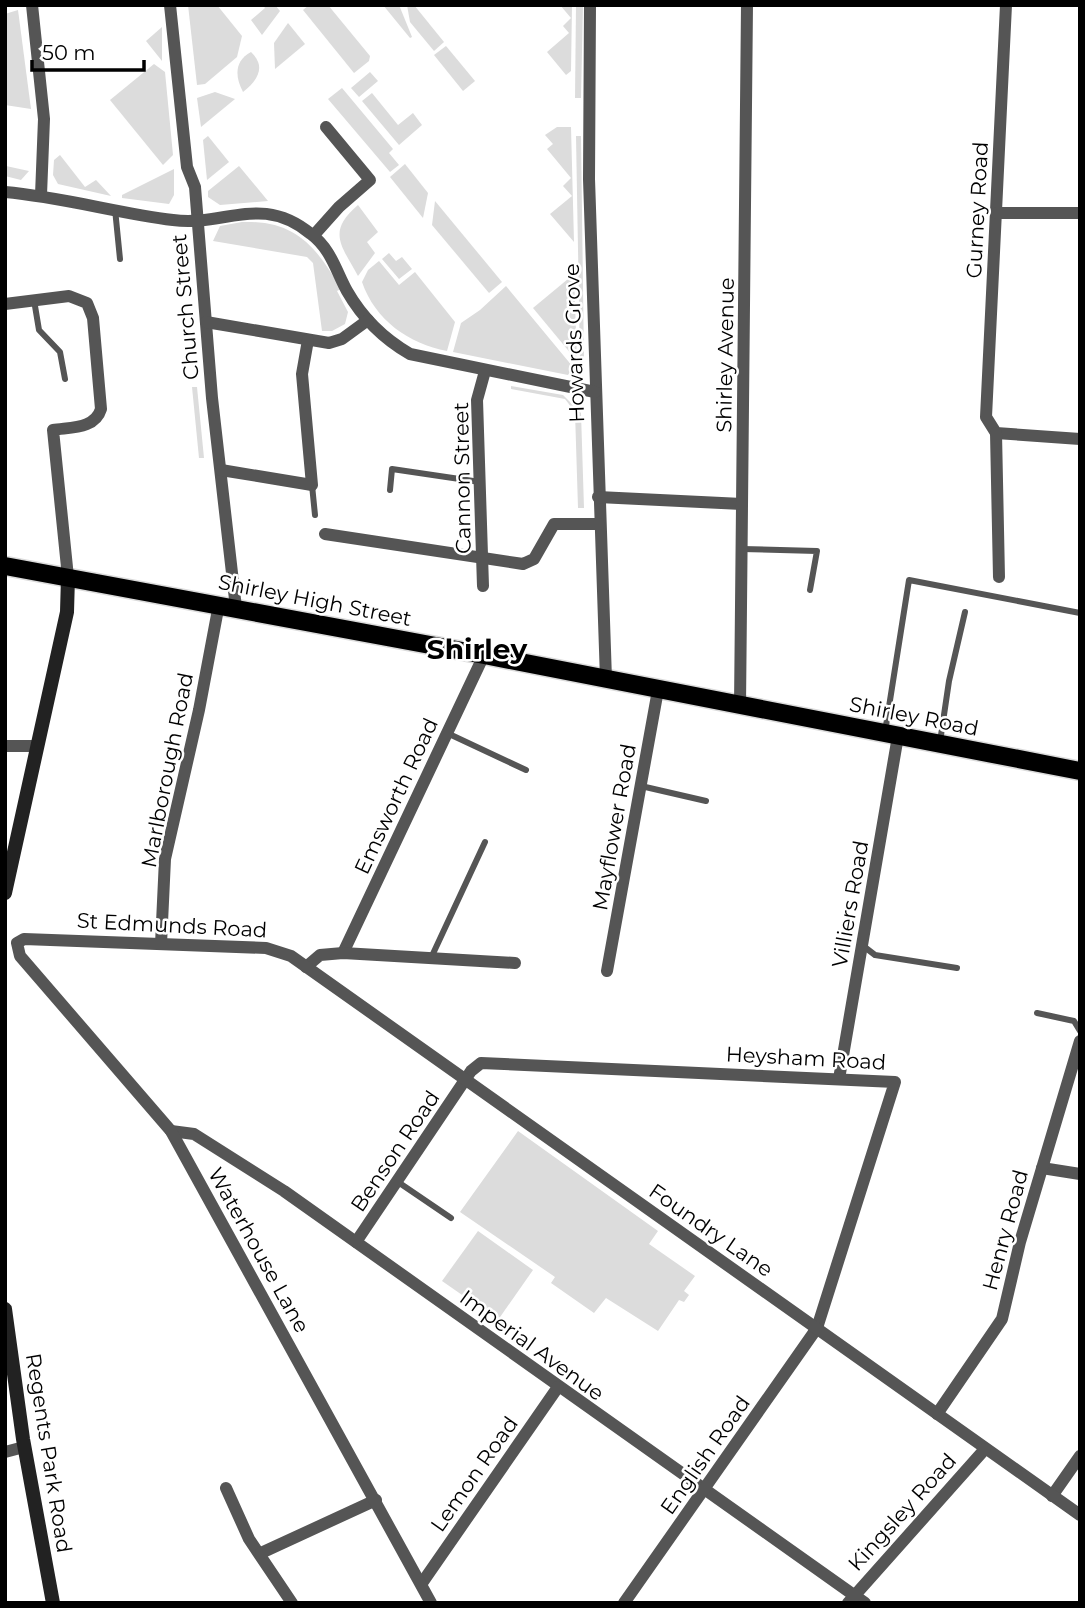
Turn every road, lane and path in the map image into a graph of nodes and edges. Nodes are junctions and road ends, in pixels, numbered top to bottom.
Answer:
1 (32, 5) edge
2 (170, 5) edge
3 (590, 5) edge
4 (747, 5) edge
5 (1006, 5) edge
6 (326, 127) dead end
7 (5, 192) edge
8 (41, 195) junction
9 (115, 208) junction
10 (996, 213) junction
11 (1080, 214) edge
12 (197, 218) junction
13 (314, 236) junction
14 (120, 259) dead end
15 (34, 300) junction
16 (5, 304) edge
17 (368, 320) junction
18 (206, 322) junction
19 (308, 340) junction
20 (485, 371) junction
21 (65, 379) dead end
22 (595, 392) junction
23 (996, 433) junction
24 (1080, 439) edge
25 (221, 470) junction
26 (481, 482) junction
27 (312, 485) junction
28 (390, 490) dead end
29 (598, 497) junction
30 (742, 504) junction
31 (315, 515) dead end
32 (599, 524) junction
33 (325, 534) dead end
34 (741, 550) junction
35 (483, 559) junction
36 (5, 566) edge
37 (999, 577) dead end
38 (68, 578) junction
39 (483, 586) dead end
40 (810, 590) dead end
41 (227, 606) junction
42 (965, 612) dead end
43 (1080, 613) edge
44 (484, 655) junction
45 (606, 679) junction
46 (659, 690) junction
47 (740, 706) junction
48 (447, 733) junction
49 (892, 735) junction
50 (940, 744) junction
51 (5, 746) edge
52 (37, 746) junction
53 (526, 771) dead end
54 (1080, 771) edge
55 (641, 786) junction
56 (706, 801) dead end
57 (485, 842) dead end
58 (8, 870) edge
59 (5, 893) edge
60 (17, 943) joint
61 (161, 944) junction
62 (862, 946) junction
63 (344, 953) junction
64 (431, 958) junction
65 (515, 963) dead end
66 (306, 967) junction
67 (957, 968) dead end
68 (607, 971) dead end
69 (319, 976) joint
70 (1037, 1013) dead end
71 (1080, 1031) edge
72 (1080, 1041) edge
73 (839, 1079) junction
74 (465, 1080) junction
75 (171, 1131) junction
76 (1042, 1168) junction
77 (1080, 1174) edge
78 (398, 1182) junction
79 (451, 1218) dead end
80 (356, 1242) junction
81 (5, 1309) edge
82 (817, 1328) junction
83 (558, 1387) junction
84 (937, 1414) junction
85 (24, 1447) junction
86 (985, 1449) junction
87 (5, 1452) edge
88 (1080, 1456) edge
89 (226, 1488) dead end
90 (704, 1491) junction
91 (1052, 1496) junction
92 (376, 1500) junction
93 (1080, 1515) edge
94 (261, 1553) junction
95 (422, 1583) junction
96 (851, 1599) edge
97 (50, 1601) edge
98 (292, 1603) edge
99 (431, 1603) edge
100 (624, 1603) edge
101 (865, 1603) edge

1 - 8 street
2 - 12 street, Church Street
3 - 22 street, Howards Grove
4 - 30 street, Shirley Avenue
5 - 10 street, Gurney Road
6 - 13 street
7 - 8 street
8 - 9 street
9 - 12 street
9 - 14 lane
10 - 11 street
10 - 23 street, Gurney Road
12 - 13 street
12 - 18 street, Church Street
13 - 17 street
15 - 16 street
15 - 21 lane
15 - 38 street
17 - 19 street
17 - 20 street
18 - 19 street
18 - 25 street, Church Street
19 - 27 street
20 - 22 street
20 - 26 street, Cannon Street
22 - 29 street, Howards Grove
23 - 24 street
23 - 37 street
25 - 27 street
25 - 41 street, Church Street
26 - 28 lane
26 - 35 street, Cannon Street
27 - 31 lane
29 - 30 street
29 - 32 street, Howards Grove
30 - 34 street, Shirley Avenue
32 - 35 street
32 - 45 street, Howards Grove
33 - 35 street
34 - 40 lane
34 - 47 street, Shirley Avenue
35 - 39 street, Cannon Street
36 - 38 main road, Shirley High Street
38 - 41 main road, Shirley High Street
38 - 52 street
41 - 44 main road, Shirley High Street
41 - 61 street, Marlborough Road
42 - 50 lane
43 - 49 lane
44 - 45 main road, Shirley High Street
44 - 48 street, Emsworth Road
45 - 46 main road, Shirley High Street
46 - 47 main road, Shirley High Street
46 - 55 street, Mayflower Road
47 - 49 main road, Shirley Road
48 - 53 lane
48 - 63 street, Emsworth Road
49 - 50 main road, Shirley Road
49 - 62 street, Villiers Road
50 - 54 main road, Shirley Road
51 - 52 street
52 - 58 street
55 - 56 lane
55 - 68 street, Mayflower Road
57 - 64 lane
58 - 59 street
60 - 61 street, St Edmunds Road
60 - 75 street, Waterhouse Lane
61 - 66 street, St Edmunds Road
62 - 67 lane
62 - 73 street, Villiers Road
63 - 64 street
63 - 66 street
64 - 65 street
66 - 69 street, St Edmunds Road
69 - 74 street, Foundry Lane
70 - 71 lane
72 - 76 street, Henry Road
73 - 74 street, Heysham Road
73 - 82 street, Heysham Road
74 - 78 street, Benson Road
74 - 82 street, Foundry Lane
75 - 80 street, Imperial Avenue
75 - 92 street, Waterhouse Lane
76 - 77 street
76 - 84 street, Henry Road
78 - 79 lane
78 - 80 street, Benson Road
80 - 83 street, Imperial Avenue
81 - 85 street, Regents Park Road
82 - 84 street, Foundry Lane
82 - 90 street, English Road
83 - 90 street, Imperial Avenue
83 - 95 street, Lemon Road
84 - 86 street, Foundry Lane
85 - 87 street
85 - 97 street, Regents Park Road
86 - 91 street, Foundry Lane
86 - 96 street, Kingsley Road
88 - 91 street
89 - 94 street
90 - 96 street, Imperial Avenue
90 - 100 street, English Road
91 - 93 street, Foundry Lane
92 - 94 street
92 - 95 street, Waterhouse Lane
94 - 98 street
95 - 99 street, Waterhouse Lane
96 - 101 street, Imperial Avenue

